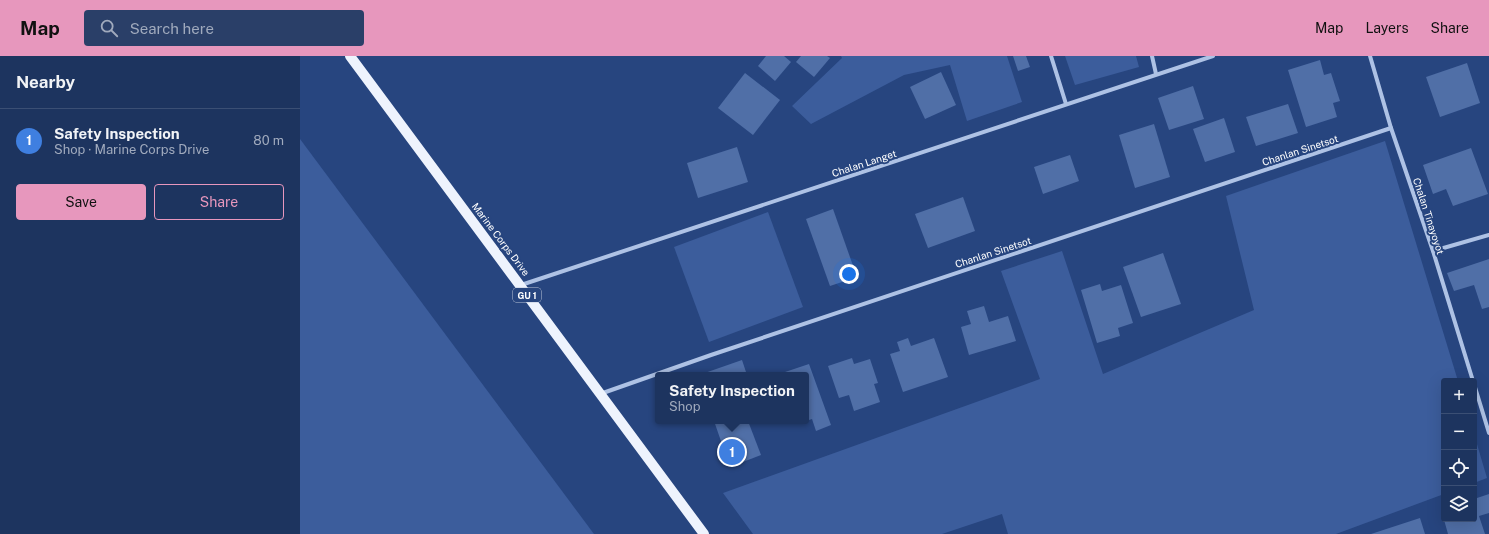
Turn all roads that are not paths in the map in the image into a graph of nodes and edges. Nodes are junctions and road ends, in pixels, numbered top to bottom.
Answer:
1 (350, 56) edge
2 (1051, 56) edge
3 (1152, 56) edge
4 (1213, 56) edge
5 (1370, 56) edge
6 (1156, 74) junction
7 (1066, 104) junction
8 (1391, 128) junction
9 (1489, 235) edge
10 (1433, 251) junction
11 (520, 285) junction
12 (662, 372) edge
13 (655, 374) edge
14 (1472, 378) edge
15 (600, 394) junction
16 (1477, 394) edge
17 (1489, 433) edge
18 (704, 534) edge

1 - 11 main road, Marine Corps Drive / GU 1
2 - 7 street
3 - 6 street
4 - 6 street, Chalan Langet
5 - 8 street, Chalan Tinayoyot
6 - 7 street, Chalan Langet
7 - 11 street, Chalan Langet
8 - 10 street, Chalan Tinayoyot
8 - 12 street, Chanlan Sinetsot
9 - 10 street
10 - 14 street, Chalan Tinayoyot
11 - 15 main road, Marine Corps Drive / GU 1
13 - 15 street, Chanlan Sinetsot
15 - 18 main road, Marine Corps Drive / GU 1
16 - 17 street

